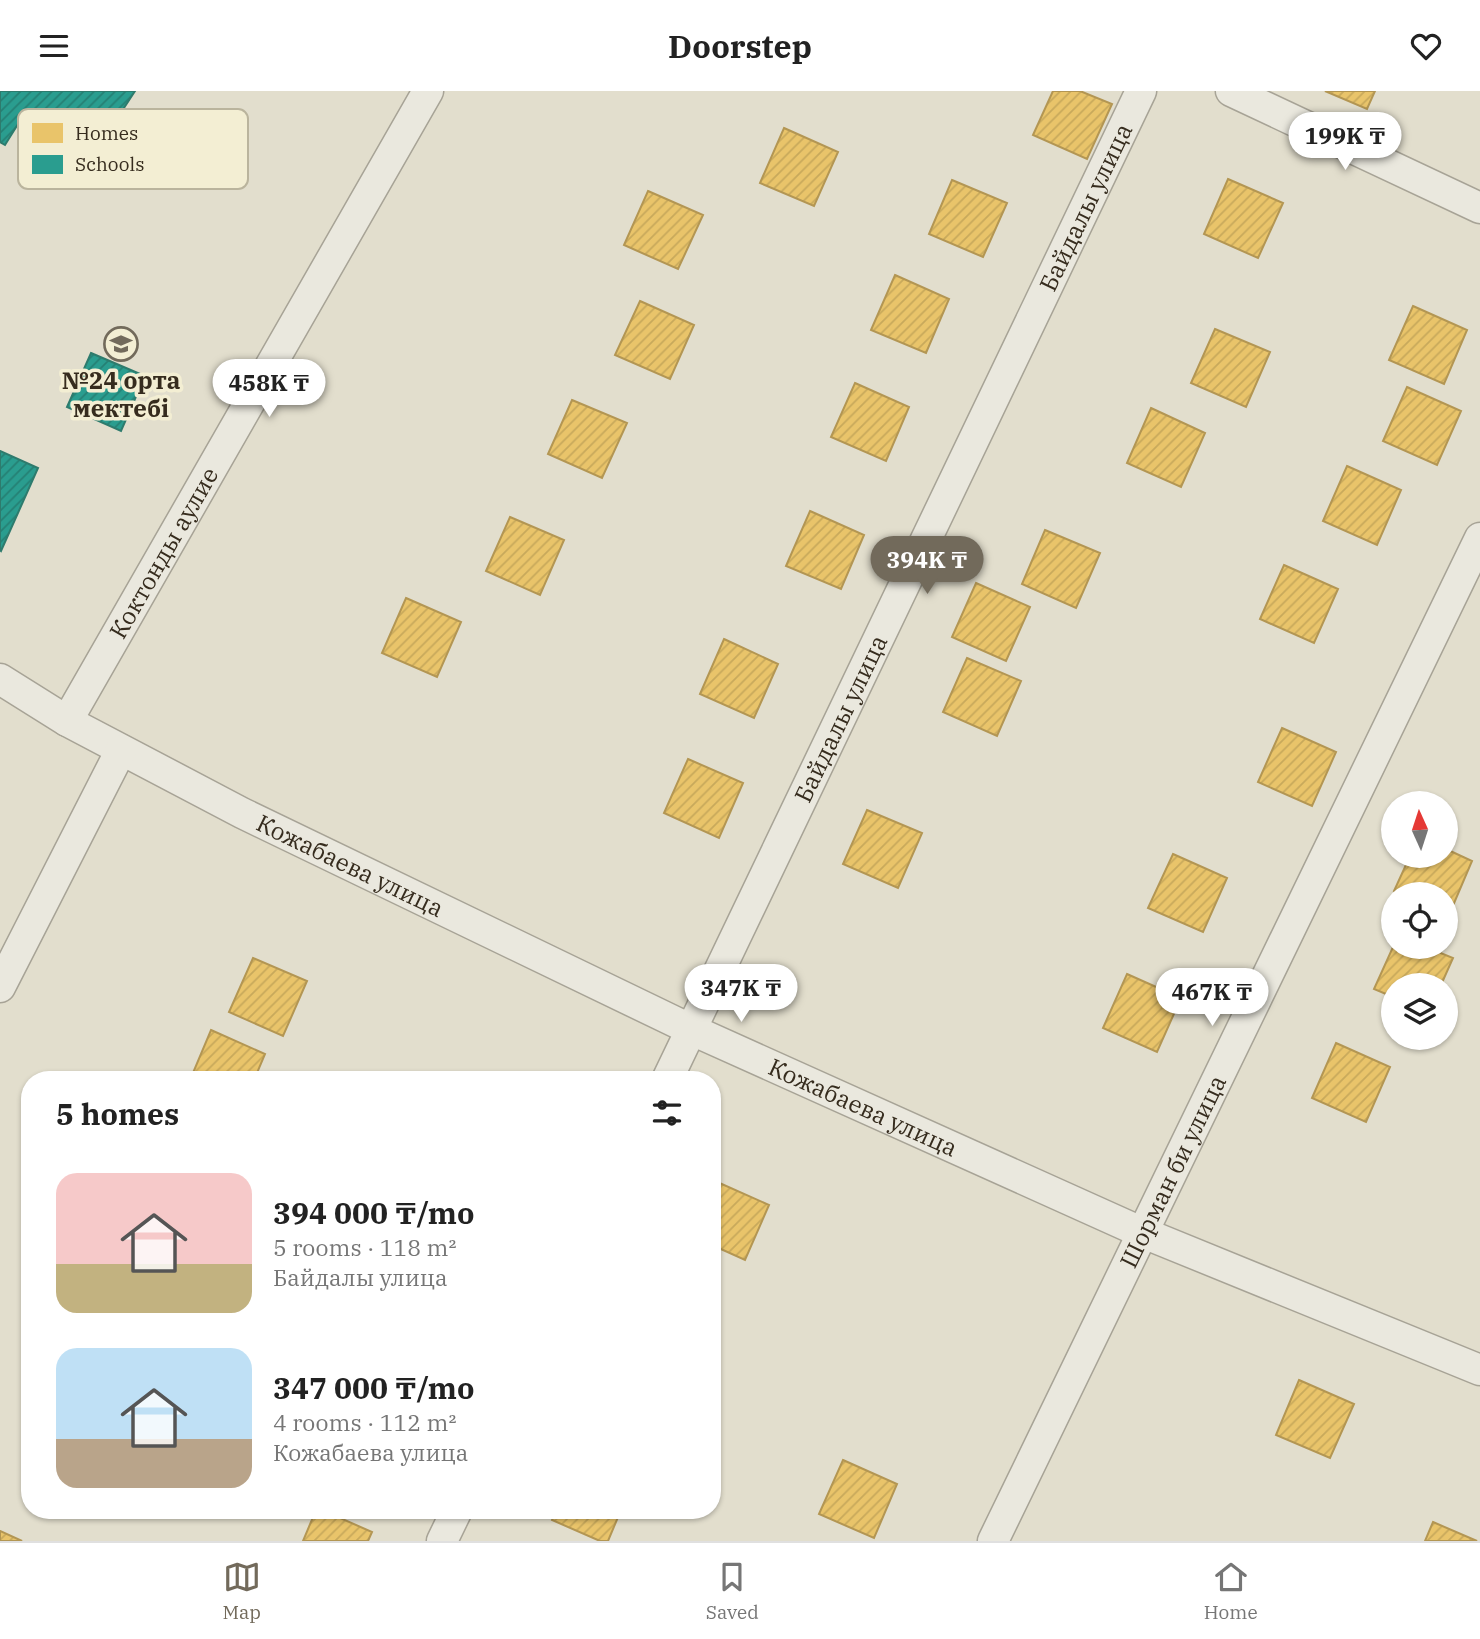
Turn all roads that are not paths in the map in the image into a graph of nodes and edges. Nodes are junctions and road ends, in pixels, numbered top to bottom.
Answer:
1 (428, 91) edge
2 (1141, 91) edge
3 (1231, 91) edge
4 (1480, 208) edge
5 (1480, 538) edge
6 (0, 679) edge
7 (67, 721) junction
8 (121, 750) junction
9 (0, 987) edge
10 (692, 1030) junction
11 (672, 1071) edge
12 (1141, 1231) junction
13 (1480, 1370) edge
14 (453, 1519) edge
15 (442, 1541) edge
16 (993, 1541) edge

1 - 7 street, Коктонды аулие
2 - 10 street, Байдалы улица
3 - 4 street
5 - 12 street, Шорман би улица
6 - 7 street, Кожабаева улица
7 - 8 street, Кожабаева улица
8 - 9 street
8 - 10 street, Кожабаева улица
10 - 11 street, Байдалы улица
10 - 12 street, Кожабаева улица
12 - 13 street, Кожабаева улица
12 - 16 street, Шорман би улица
14 - 15 street

